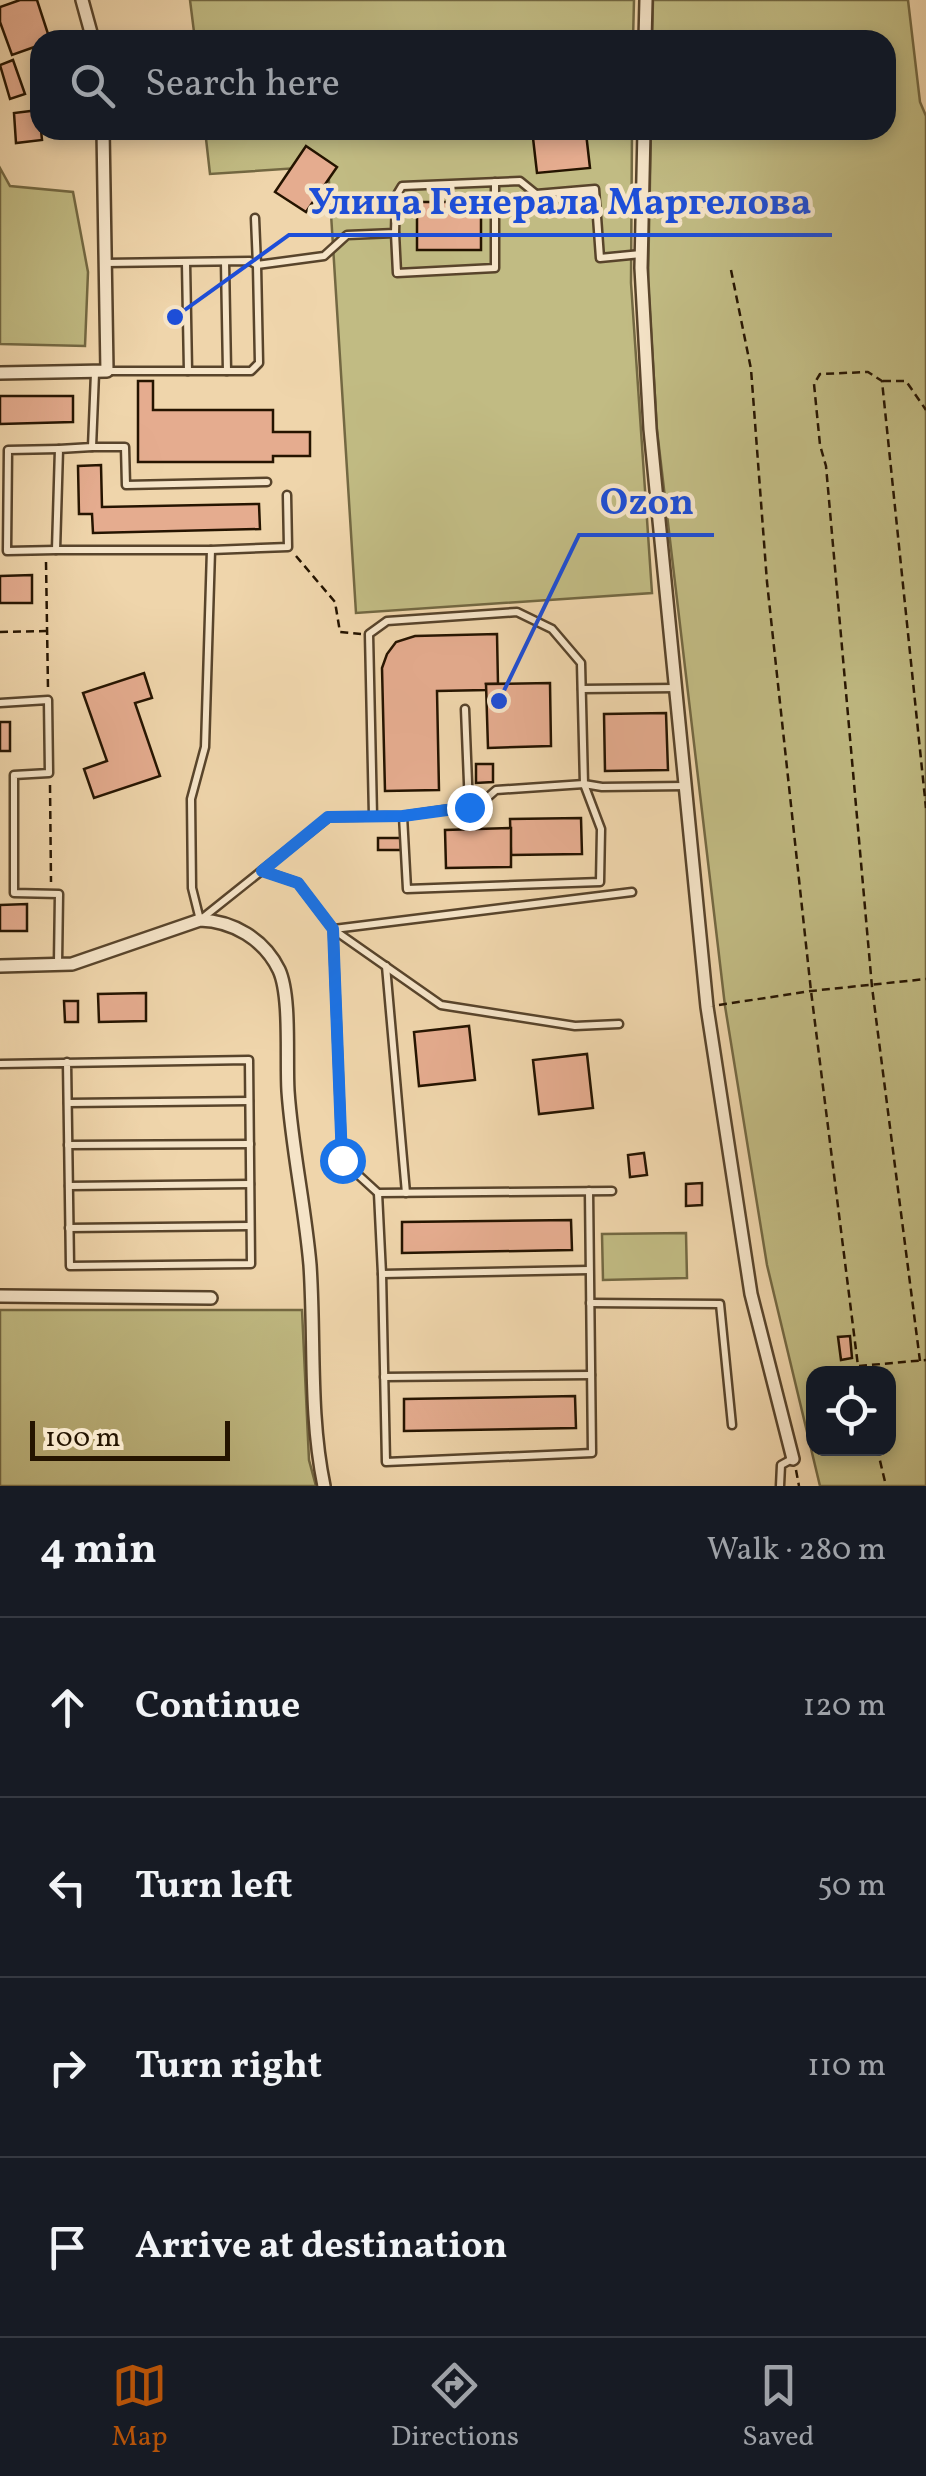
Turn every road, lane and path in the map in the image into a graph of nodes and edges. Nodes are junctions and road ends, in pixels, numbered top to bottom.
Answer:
1 (82, 0) edge
2 (646, 0) edge
3 (90, 30) edge
4 (645, 30) edge
5 (103, 140) edge
6 (644, 140) edge
7 (494, 182) junction
8 (255, 218) dead end
9 (395, 234) junction
10 (641, 254) junction
11 (225, 262) junction
12 (105, 263) junction
13 (186, 263) junction
14 (257, 265) junction
15 (731, 270) dead end
16 (101, 371) junction
17 (188, 371) junction
18 (226, 371) junction
19 (0, 372) edge
20 (882, 381) junction
21 (926, 410) edge
22 (92, 448) junction
23 (59, 449) junction
24 (267, 482) dead end
25 (287, 495) dead end
26 (288, 548) junction
27 (46, 550) junction
28 (56, 550) junction
29 (211, 550) junction
30 (47, 630) junction
31 (0, 632) edge
32 (369, 634) junction
33 (676, 688) junction
34 (582, 690) junction
35 (48, 700) junction
36 (0, 703) edge
37 (465, 709) dead end
38 (50, 773) junction
39 (584, 784) junction
40 (686, 786) junction
41 (469, 807) junction
42 (926, 808) edge
43 (373, 816) junction
44 (403, 816) junction
45 (262, 871) junction
46 (632, 892) dead end
47 (51, 894) junction
48 (200, 920) junction
49 (333, 929) junction
50 (58, 964) junction
51 (0, 966) edge
52 (386, 966) junction
53 (926, 978) edge
54 (872, 986) junction
55 (810, 991) junction
56 (708, 1007) junction
57 (619, 1024) dead end
58 (68, 1062) junction
59 (0, 1064) edge
60 (249, 1102) junction
61 (68, 1103) junction
62 (250, 1144) junction
63 (68, 1145) junction
64 (250, 1184) junction
65 (69, 1186) junction
66 (612, 1191) dead end
67 (406, 1192) junction
68 (589, 1192) junction
69 (378, 1193) junction
70 (250, 1226) junction
71 (69, 1228) junction
72 (589, 1270) junction
73 (382, 1274) junction
74 (0, 1296) edge
75 (211, 1298) dead end
76 (590, 1303) junction
77 (926, 1360) edge
78 (920, 1361) junction
79 (857, 1366) joint
80 (591, 1375) junction
81 (384, 1377) junction
82 (732, 1425) dead end
83 (879, 1456) edge
84 (793, 1459) junction
85 (324, 1486) edge
86 (780, 1486) edge
87 (799, 1486) edge
88 (886, 1486) edge

1 - 3 street
2 - 4 street
5 - 12 street
6 - 10 street
7 - 9 lane
7 - 9 lane
7 - 10 lane
8 - 14 lane
9 - 14 lane
10 - 33 street
11 - 13 lane
11 - 14 lane
11 - 18 lane
12 - 13 lane
12 - 16 street
13 - 17 lane
14 - 18 lane
15 - 55 path
16 - 17 lane
16 - 19 street
16 - 22 lane
17 - 18 lane
20 - 21 path
20 - 42 path
20 - 54 path
22 - 23 lane
22 - 24 lane
23 - 27 lane
23 - 28 lane
25 - 26 lane
26 - 29 lane
26 - 32 path
27 - 28 lane
27 - 30 path
28 - 29 lane
29 - 48 lane
30 - 31 path
30 - 35 path
32 - 34 lane
32 - 43 lane
33 - 34 lane
33 - 40 street
34 - 39 lane
35 - 36 lane
35 - 38 lane
37 - 41 lane
38 - 47 path
38 - 47 lane
39 - 40 lane
39 - 41 lane
39 - 44 lane
40 - 56 street
41 - 44 lane
43 - 44 lane
43 - 45 lane
45 - 48 lane
45 - 49 lane
46 - 49 lane
47 - 50 lane
48 - 50 street
48 - 85 street
49 - 52 lane
49 - 69 lane
50 - 51 street
52 - 57 lane
52 - 67 lane
53 - 54 path
54 - 55 path
54 - 78 path
55 - 56 path
55 - 79 path
56 - 84 street
58 - 59 lane
58 - 60 lane
58 - 61 lane
60 - 61 lane
60 - 62 lane
61 - 63 lane
62 - 63 lane
62 - 64 lane
63 - 65 lane
64 - 65 lane
64 - 70 lane
65 - 71 lane
66 - 68 lane
67 - 68 lane
67 - 69 lane
68 - 72 lane
69 - 73 lane
70 - 71 lane
70 - 71 lane
72 - 73 lane
72 - 76 lane
73 - 81 lane
74 - 75 street
76 - 80 lane
76 - 82 lane
77 - 78 path
78 - 79 path
80 - 81 lane
80 - 81 lane
83 - 88 path
84 - 86 lane
84 - 87 path

